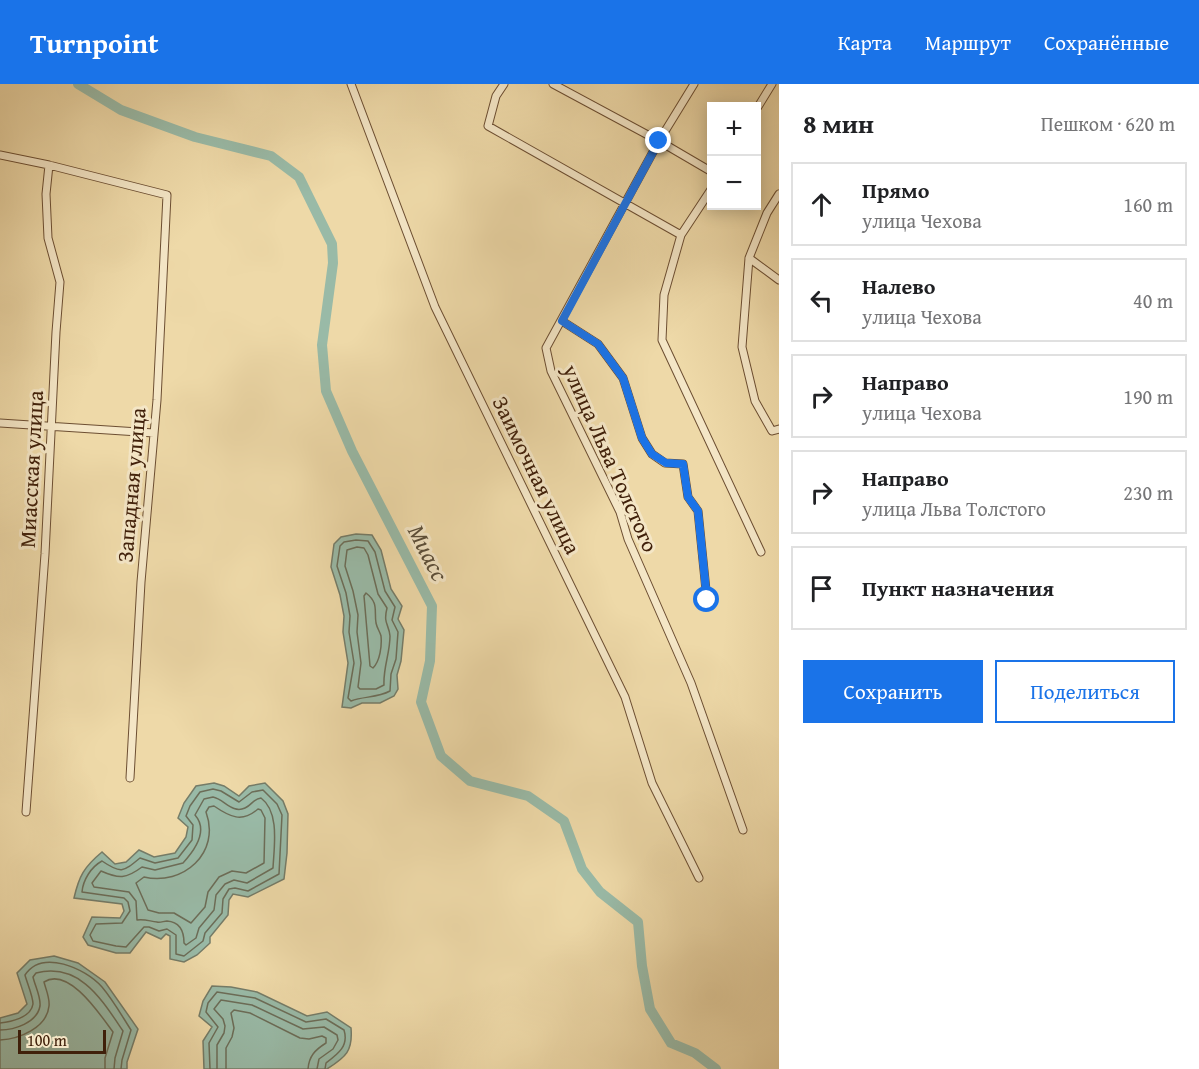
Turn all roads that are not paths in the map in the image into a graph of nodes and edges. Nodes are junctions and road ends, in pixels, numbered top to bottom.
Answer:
1 (351, 84) edge
2 (504, 84) edge
3 (553, 84) edge
4 (694, 84) edge
5 (772, 84) edge
6 (761, 102) edge
7 (659, 141) junction
8 (0, 155) edge
9 (49, 165) junction
10 (707, 170) edge
11 (707, 194) edge
12 (779, 194) edge
13 (626, 202) junction
14 (681, 235) junction
15 (749, 258) junction
16 (779, 280) edge
17 (562, 321) junction
18 (0, 423) edge
19 (52, 428) junction
20 (776, 430) edge
21 (154, 433) junction
22 (761, 552) dead end
23 (707, 600) dead end
24 (130, 778) dead end
25 (26, 812) dead end
26 (743, 830) dead end
27 (699, 878) dead end

1 - 27 street, Заимочная улица
2 - 13 street
3 - 7 street
4 - 7 street, улица Льва Толстого
5 - 6 street
7 - 10 street
7 - 13 street, улица Льва Толстого
8 - 9 street
9 - 19 street, Миасская улица
9 - 21 street, Западная улица
11 - 14 street
12 - 15 street
13 - 14 street
13 - 17 street, улица Льва Толстого
14 - 22 street
15 - 16 street
15 - 20 street
17 - 23 street
17 - 26 street, улица Льва Толстого
18 - 19 street
19 - 21 street
19 - 25 street, Миасская улица
21 - 24 street, Западная улица

